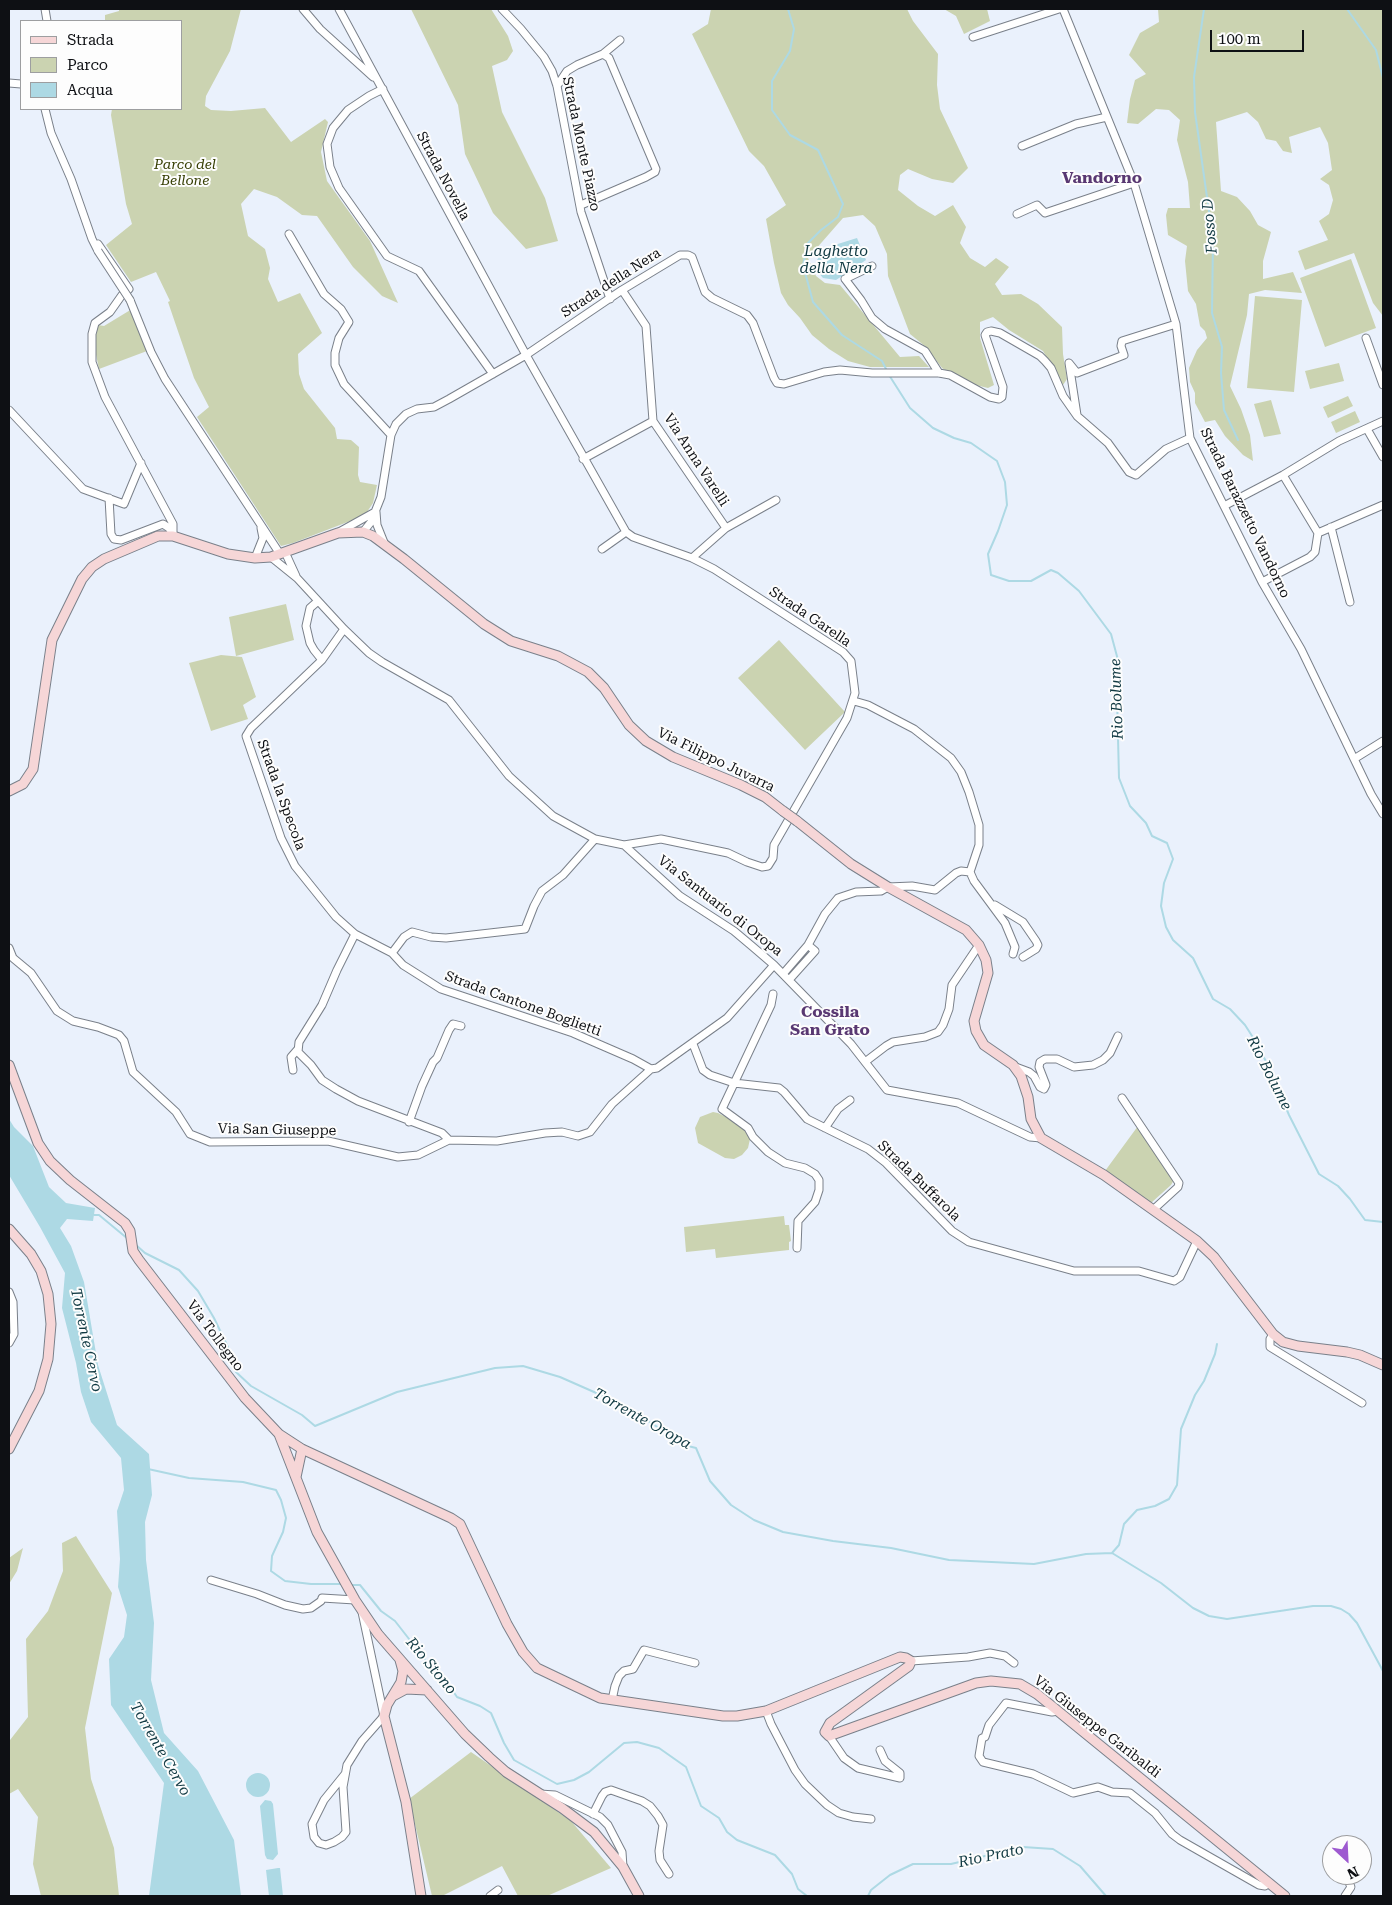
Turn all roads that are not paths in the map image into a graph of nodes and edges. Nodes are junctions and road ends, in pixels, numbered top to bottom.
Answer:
1 (304, 9) edge
2 (339, 9) edge
3 (502, 9) edge
4 (1059, 9) edge
5 (1064, 9) edge
6 (973, 37) dead end
7 (620, 40) dead end
8 (603, 54) junction
9 (381, 86) junction
10 (556, 86) junction
11 (45, 110) edge
12 (1108, 118) junction
13 (1022, 146) dead end
14 (1134, 184) junction
15 (581, 205) junction
16 (1017, 214) dead end
17 (289, 234) dead end
18 (92, 239) junction
19 (872, 266) dead end
20 (622, 290) junction
21 (610, 299) junction
22 (1176, 324) junction
23 (1366, 338) dead end
24 (526, 355) junction
25 (939, 373) junction
26 (493, 374) junction
27 (1383, 385) edge
28 (9, 410) edge
29 (1077, 416) junction
30 (653, 421) junction
31 (1383, 421) edge
32 (1367, 429) junction
33 (392, 436) junction
34 (1190, 438) junction
35 (1383, 457) edge
36 (583, 459) junction
37 (141, 462) junction
38 (1283, 475) junction
39 (109, 498) junction
40 (776, 500) dead end
41 (1383, 505) edge
42 (1224, 506) junction
43 (376, 512) junction
44 (260, 523) junction
45 (1331, 527) junction
46 (726, 528) junction
47 (363, 532) junction
48 (626, 532) junction
49 (338, 533) junction
50 (1318, 533) junction
51 (173, 536) junction
52 (385, 545) junction
53 (602, 549) dead end
54 (279, 554) junction
55 (255, 558) junction
56 (692, 558) junction
57 (297, 578) junction
58 (1262, 582) junction
59 (318, 601) junction
60 (1350, 602) dead end
61 (344, 629) junction
62 (322, 660) junction
63 (854, 702) junction
64 (1383, 741) edge
65 (1354, 758) junction
66 (9, 791) edge
67 (1383, 814) edge
68 (595, 839) junction
69 (624, 845) junction
70 (970, 872) junction
71 (888, 887) junction
72 (987, 898) junction
73 (355, 934) junction
74 (979, 945) junction
75 (9, 948) edge
76 (392, 953) junction
77 (1013, 954) dead end
78 (1023, 957) dead end
79 (774, 965) junction
80 (786, 977) junction
81 (773, 994) dead end
82 (461, 1026) dead end
83 (1118, 1036) dead end
84 (693, 1044) junction
85 (298, 1049) junction
86 (865, 1062) junction
87 (9, 1065) edge
88 (1013, 1066) junction
89 (651, 1069) junction
90 (293, 1070) dead end
91 (734, 1083) junction
92 (1122, 1098) dead end
93 (850, 1100) dead end
94 (409, 1122) junction
95 (825, 1128) junction
96 (1041, 1138) junction
97 (449, 1140) junction
98 (1154, 1209) junction
99 (9, 1229) edge
100 (1197, 1241) junction
101 (797, 1248) dead end
102 (9, 1292) edge
103 (1273, 1334) junction
104 (9, 1344) edge
105 (1383, 1366) edge
106 (1362, 1403) dead end
107 (278, 1434) junction
108 (9, 1449) edge
109 (302, 1449) junction
110 (318, 1457) junction
111 (300, 1461) junction
112 (290, 1465) junction
113 (296, 1477) junction
114 (211, 1580) dead end
115 (355, 1600) junction
116 (361, 1610) junction
117 (400, 1657) junction
118 (911, 1661) junction
119 (695, 1663) dead end
120 (1014, 1663) dead end
121 (415, 1676) junction
122 (403, 1685) junction
123 (427, 1690) junction
124 (612, 1700) junction
125 (766, 1710) junction
126 (1058, 1711) junction
127 (384, 1716) junction
128 (829, 1736) junction
129 (880, 1750) dead end
130 (345, 1774) junction
131 (540, 1794) junction
132 (593, 1814) junction
133 (871, 1819) dead end
134 (623, 1867) junction
135 (669, 1874) dead end
136 (1269, 1883) junction
137 (1350, 1885) edge
138 (498, 1890) dead end
139 (421, 1896) edge
140 (490, 1896) edge
141 (639, 1896) edge
142 (1285, 1896) edge
143 (1346, 1896) edge

1 - 9 street
2 - 9 street, Strada Novella
3 - 10 street, Strada Monte Piazzo
4 - 6 street
5 - 12 street, Strada Barazzetto Vandorno
7 - 8 street
8 - 10 street
8 - 15 street
9 - 24 street, Strada Novella
9 - 26 street
10 - 15 street, Strada Monte Piazzo
11 - 18 street
12 - 13 street
12 - 14 street, Strada Barazzetto Vandorno
14 - 16 street
14 - 22 street, Strada Barazzetto Vandorno
15 - 21 street, Strada Monte Piazzo
17 - 33 street
18 - 37 street
18 - 44 street, bridge
19 - 25 street
20 - 21 street, Strada della Nera
20 - 25 street, Strada della Nera
20 - 30 street, Via Anna Varelli
21 - 24 street, Strada della Nera
22 - 29 street
22 - 34 street, Strada Barazzetto Vandorno
23 - 27 street
24 - 26 street, Strada della Nera
24 - 36 street
25 - 29 street, Strada della Nera
26 - 33 street, Strada della Nera
28 - 39 street
29 - 34 street, Strada della Nera
30 - 36 street
30 - 46 street, Via Anna Varelli
31 - 32 street
32 - 35 street
32 - 38 street
33 - 43 street, Strada della Nera
34 - 42 street, Strada Barazzetto Vandorno
36 - 48 street
37 - 39 street
37 - 51 street
38 - 42 street
38 - 50 street
39 - 51 street
40 - 46 street
41 - 45 street
42 - 58 street, Strada Barazzetto Vandorno
43 - 47 street, Strada della Nera
43 - 49 street
43 - 52 street
44 - 54 street
44 - 55 street
45 - 50 street
45 - 60 street
46 - 56 street
47 - 49 street
47 - 52 street, Via Filippo Juvarra
48 - 53 street
48 - 56 street, Strada Garella
49 - 54 street
50 - 58 street
51 - 55 street
51 - 66 street
52 - 71 street, Via Filippo Juvarra, bridge
54 - 55 street
54 - 57 street
54 - 57 street
56 - 63 street, Strada Garella
57 - 59 street
58 - 65 street, Strada Barazzetto Vandorno
59 - 61 street
59 - 62 street
61 - 62 street, Strada la Specola
61 - 68 street
62 - 73 street, Strada la Specola
63 - 69 street, Strada Garella
63 - 70 street
64 - 65 street
65 - 67 street, Strada Barazzetto Vandorno
68 - 69 street
68 - 76 street
69 - 79 street, Via Santuario di Oropa
70 - 71 street
70 - 72 street
71 - 74 street, Via Filippo Juvarra
71 - 80 street
72 - 77 street
72 - 78 street
73 - 76 street, Strada la Specola
73 - 85 street
74 - 86 street
74 - 88 street, Via Filippo Juvarra
75 - 97 street, Via San Giuseppe
76 - 89 street, Strada Cantone Boglietti
79 - 80 street, Via Santuario di Oropa
79 - 84 street, Via San Giuseppe
80 - 86 street, Via Santuario di Oropa
81 - 91 street
82 - 94 street
83 - 88 street, Via Filippo Juvarra
84 - 89 street, Via San Giuseppe
84 - 91 street, Strada Buffarola
85 - 90 street
85 - 94 street
86 - 96 street, Via Santuario di Oropa
87 - 107 street, Via Tollegno
88 - 96 street, Via Filippo Juvarra
89 - 97 street, Via San Giuseppe
91 - 95 street, Strada Buffarola
91 - 101 street
92 - 98 street
93 - 95 street
94 - 97 street
95 - 100 street, Strada Buffarola
96 - 98 street, Via Santuario di Oropa
98 - 100 street, Via Santuario di Oropa
99 - 108 street
100 - 103 street, Via Santuario di Oropa
102 - 104 street
103 - 105 street, Via Santuario di Oropa
103 - 106 street, Via Santuario di Oropa
107 - 109 street
107 - 112 street
109 - 110 street
109 - 111 street
109 - 112 street
110 - 111 street
110 - 124 street
111 - 113 street
112 - 113 street
113 - 115 street
114 - 115 street
115 - 116 street
116 - 117 street
116 - 127 street
117 - 121 street
117 - 122 street
118 - 120 street
118 - 125 street
118 - 128 street
119 - 124 street
121 - 122 street
121 - 123 street
122 - 123 street
122 - 127 street
123 - 131 street
124 - 125 street
125 - 133 street
126 - 128 street, Via Giuseppe Garibaldi
126 - 136 street, Via Giuseppe Garibaldi
126 - 136 street
127 - 130 street
127 - 139 street
128 - 129 street
130 - 130 street
131 - 132 street
131 - 134 street
132 - 134 street
132 - 135 street
134 - 141 street
136 - 142 street, Via Giuseppe Garibaldi
137 - 143 street
138 - 140 street

